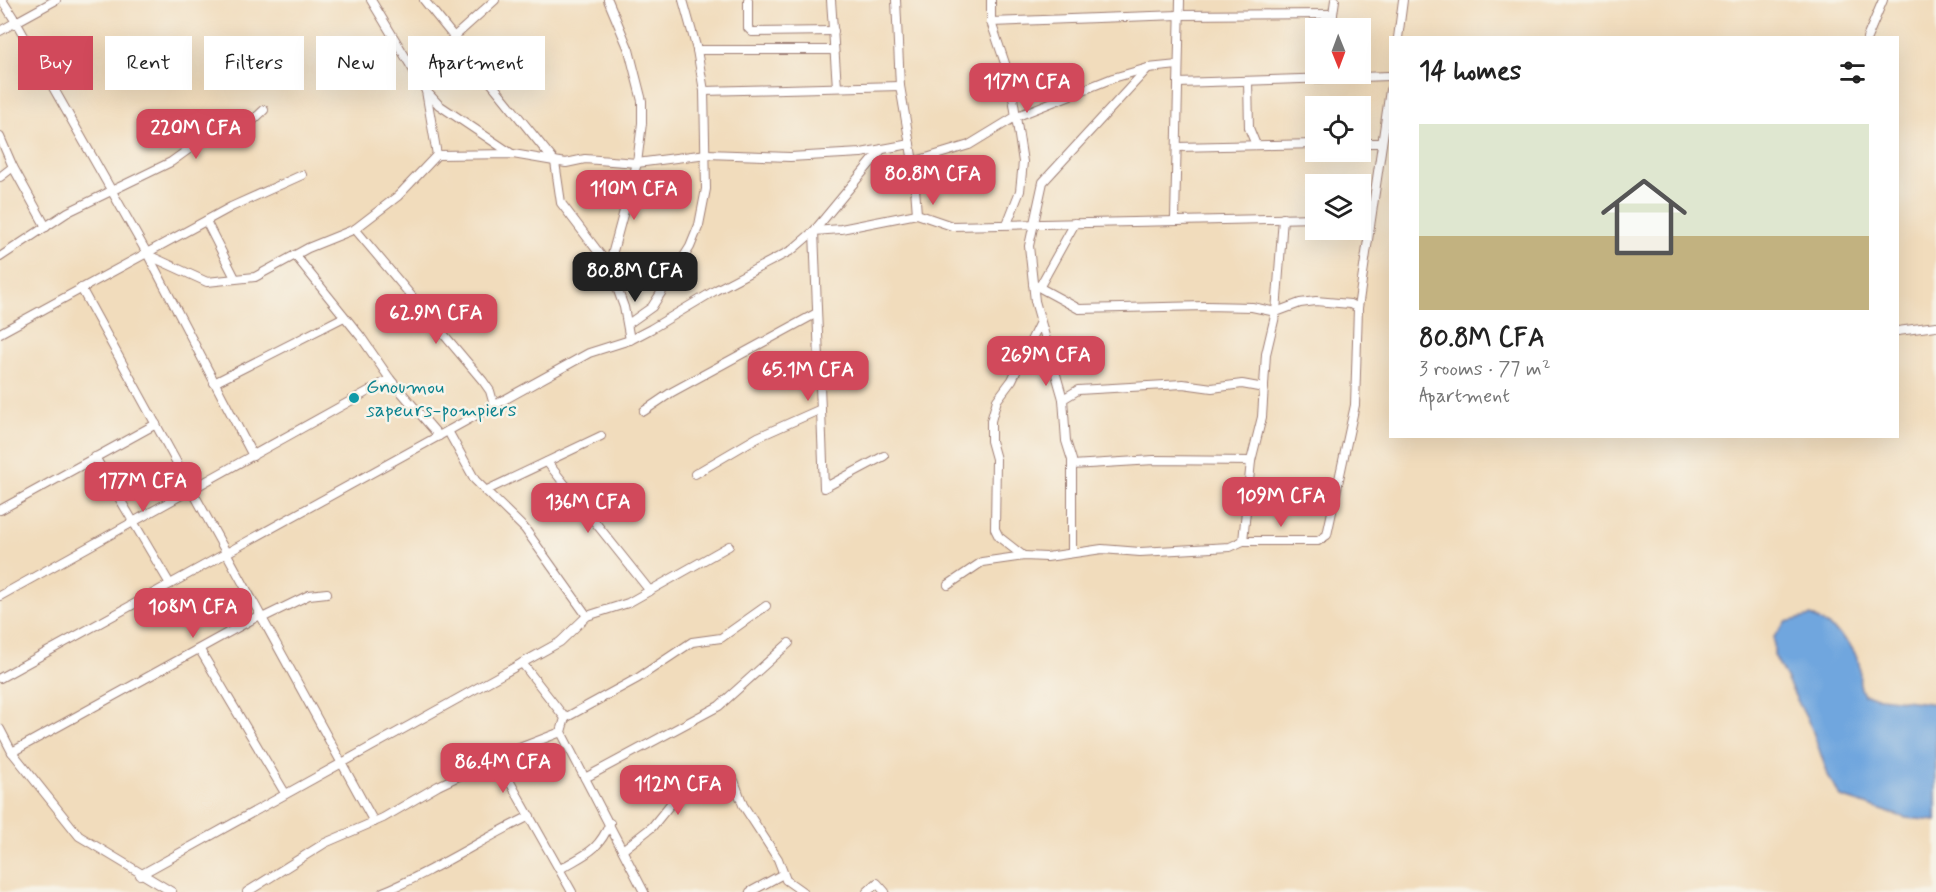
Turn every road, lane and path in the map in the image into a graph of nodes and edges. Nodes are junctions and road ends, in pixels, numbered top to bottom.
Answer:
1 (2, 0) edge
2 (56, 0) edge
3 (371, 0) edge
4 (424, 0) edge
5 (495, 0) edge
6 (608, 0) edge
7 (683, 0) edge
8 (748, 0) edge
9 (831, 0) edge
10 (896, 0) edge
11 (991, 0) edge
12 (1180, 0) edge
13 (1335, 0) edge
14 (1403, 0) edge
15 (1883, 0) edge
16 (1333, 14) junction
17 (1179, 15) junction
18 (1332, 18) edge
19 (16, 22) junction
20 (991, 22) junction
21 (0, 31) edge
22 (834, 31) junction
23 (455, 36) joint
24 (1398, 36) edge
25 (1868, 36) edge
26 (697, 50) junction
27 (834, 50) junction
28 (408, 60) edge
29 (1178, 64) junction
30 (1148, 68) junction
31 (1371, 76) edge
32 (1389, 76) edge
33 (1305, 77) edge
34 (1248, 81) junction
35 (1178, 83) junction
36 (900, 86) junction
37 (837, 87) junction
38 (426, 90) joint
39 (498, 90) edge
40 (705, 91) junction
41 (1389, 97) edge
42 (264, 110) dead end
43 (1015, 117) junction
44 (0, 137) edge
45 (1371, 143) edge
46 (1382, 143) junction
47 (909, 144) junction
48 (1305, 144) edge
49 (1256, 145) junction
50 (1177, 147) junction
51 (882, 149) junction
52 (513, 154) junction
53 (707, 154) junction
54 (437, 155) junction
55 (555, 162) junction
56 (913, 162) junction
57 (637, 163) junction
58 (13, 167) junction
59 (302, 175) dead end
60 (0, 177) edge
61 (112, 193) junction
62 (917, 214) junction
63 (1371, 216) edge
64 (1283, 218) junction
65 (1305, 218) edge
66 (1175, 219) junction
67 (206, 221) junction
68 (1075, 223) junction
69 (1007, 224) junction
70 (1033, 225) junction
71 (46, 227) junction
72 (355, 229) junction
73 (814, 231) junction
74 (1368, 240) edge
75 (148, 255) junction
76 (295, 255) junction
77 (0, 257) edge
78 (609, 266) junction
79 (235, 278) junction
80 (1036, 285) junction
81 (81, 288) junction
82 (1358, 308) junction
83 (1276, 312) junction
84 (815, 314) junction
85 (344, 317) junction
86 (1040, 322) junction
87 (628, 324) junction
88 (1936, 326) edge
89 (1899, 331) edge
90 (0, 333) edge
91 (630, 339) junction
92 (390, 379) junction
93 (214, 383) junction
94 (1264, 388) junction
95 (1063, 399) junction
96 (494, 405) junction
97 (821, 409) junction
98 (644, 411) dead end
99 (156, 424) junction
100 (448, 431) junction
101 (439, 436) junction
102 (601, 436) dead end
103 (253, 456) junction
104 (884, 456) dead end
105 (95, 457) junction
106 (1251, 461) junction
107 (547, 462) junction
108 (1072, 465) junction
109 (695, 474) dead end
110 (192, 490) junction
111 (484, 491) junction
112 (0, 510) edge
113 (134, 523) junction
114 (1243, 541) junction
115 (729, 546) dead end
116 (1072, 552) junction
117 (226, 553) junction
118 (1023, 556) junction
119 (170, 584) junction
120 (948, 585) dead end
121 (650, 591) junction
122 (327, 593) dead end
123 (0, 596) edge
124 (766, 606) dead end
125 (261, 616) junction
126 (587, 616) junction
127 (789, 643) dead end
128 (200, 650) junction
129 (522, 663) junction
130 (0, 678) edge
131 (565, 718) junction
132 (0, 729) edge
133 (561, 732) junction
134 (12, 752) junction
135 (497, 759) junction
136 (341, 762) junction
137 (585, 778) junction
138 (285, 793) junction
139 (530, 816) junction
140 (374, 822) junction
141 (610, 823) junction
142 (624, 849) junction
143 (560, 869) junction
144 (783, 874) junction
145 (140, 875) junction
146 (642, 891) edge
147 (172, 892) edge
148 (247, 892) edge
149 (384, 892) edge
150 (572, 892) edge
151 (750, 892) edge
152 (803, 892) edge
153 (867, 892) edge
154 (885, 892) edge

1 - 19 street
2 - 19 street
3 - 28 street
4 - 23 street
5 - 23 street
6 - 57 street
7 - 26 street
8 - 22 street
9 - 22 street
10 - 36 street
11 - 20 street
12 - 17 street
13 - 16 street
14 - 24 street
15 - 25 street
16 - 17 street
16 - 18 street
17 - 20 street
17 - 29 street
19 - 21 street
19 - 61 street
20 - 43 street
22 - 27 street
26 - 27 street
26 - 40 street
27 - 37 street
29 - 30 street
29 - 35 street
30 - 43 street
30 - 70 street
31 - 32 street
33 - 34 street
34 - 35 street
34 - 49 street
35 - 50 street
36 - 37 street
36 - 47 street
37 - 40 street
38 - 52 street
38 - 54 street
39 - 55 street
40 - 53 street
41 - 46 street
42 - 61 street
43 - 56 street
43 - 69 street
44 - 58 street
45 - 46 street
46 - 63 street
47 - 51 street
47 - 56 street
48 - 49 street
49 - 50 street
50 - 66 street
51 - 53 street
51 - 73 street
52 - 54 street
52 - 55 street
53 - 57 street
53 - 87 street
54 - 72 street
55 - 57 street
55 - 78 street
56 - 62 street
57 - 78 street
58 - 60 street
58 - 71 street
59 - 67 street
61 - 71 street
61 - 75 street
62 - 69 street
62 - 73 street
64 - 65 street
64 - 66 street
64 - 83 street
66 - 68 street
67 - 75 street
67 - 79 street
68 - 70 street
68 - 80 street
69 - 70 street
70 - 80 street
71 - 77 street
72 - 76 street
72 - 96 street
73 - 84 street
73 - 91 street
74 - 82 street
75 - 79 street
75 - 81 street
75 - 93 street
76 - 79 street
76 - 85 street
78 - 87 street
80 - 83 street
80 - 86 street
81 - 90 street
81 - 99 street
82 - 83 street
82 - 114 street
83 - 94 street
84 - 97 street
84 - 98 street
85 - 92 street
85 - 93 street
86 - 95 street
86 - 118 street
87 - 91 street
88 - 89 street
91 - 96 street
92 - 101 street
92 - 103 street
93 - 103 street
94 - 95 street
94 - 106 street
95 - 108 street
96 - 100 street
97 - 104 street
97 - 109 street
99 - 105 street
99 - 110 street
100 - 101 street
100 - 111 street
101 - 117 street
102 - 107 street
103 - 110 street
105 - 112 street
105 - 113 street
106 - 108 street
106 - 114 street
107 - 111 street
107 - 121 street
108 - 116 street
110 - 113 street
110 - 117 street
111 - 126 street
113 - 119 street
113 - 123 street
114 - 116 street
115 - 121 street
116 - 118 street
117 - 119 street
117 - 125 street
118 - 120 street
119 - 130 street
121 - 126 street
122 - 125 street
124 - 131 street
125 - 128 street
125 - 136 street
126 - 129 street
127 - 137 street
128 - 134 street
128 - 138 street
129 - 131 street
129 - 136 street
131 - 133 street
132 - 134 street
133 - 135 street
133 - 137 street
134 - 145 street
135 - 139 street
135 - 140 street
136 - 138 street
136 - 140 street
137 - 141 street
138 - 145 street
139 - 143 street
139 - 149 street
140 - 148 street
141 - 142 street
141 - 143 street
142 - 144 street
142 - 146 street
143 - 150 street
144 - 151 street
144 - 152 street
145 - 147 street
153 - 154 street

